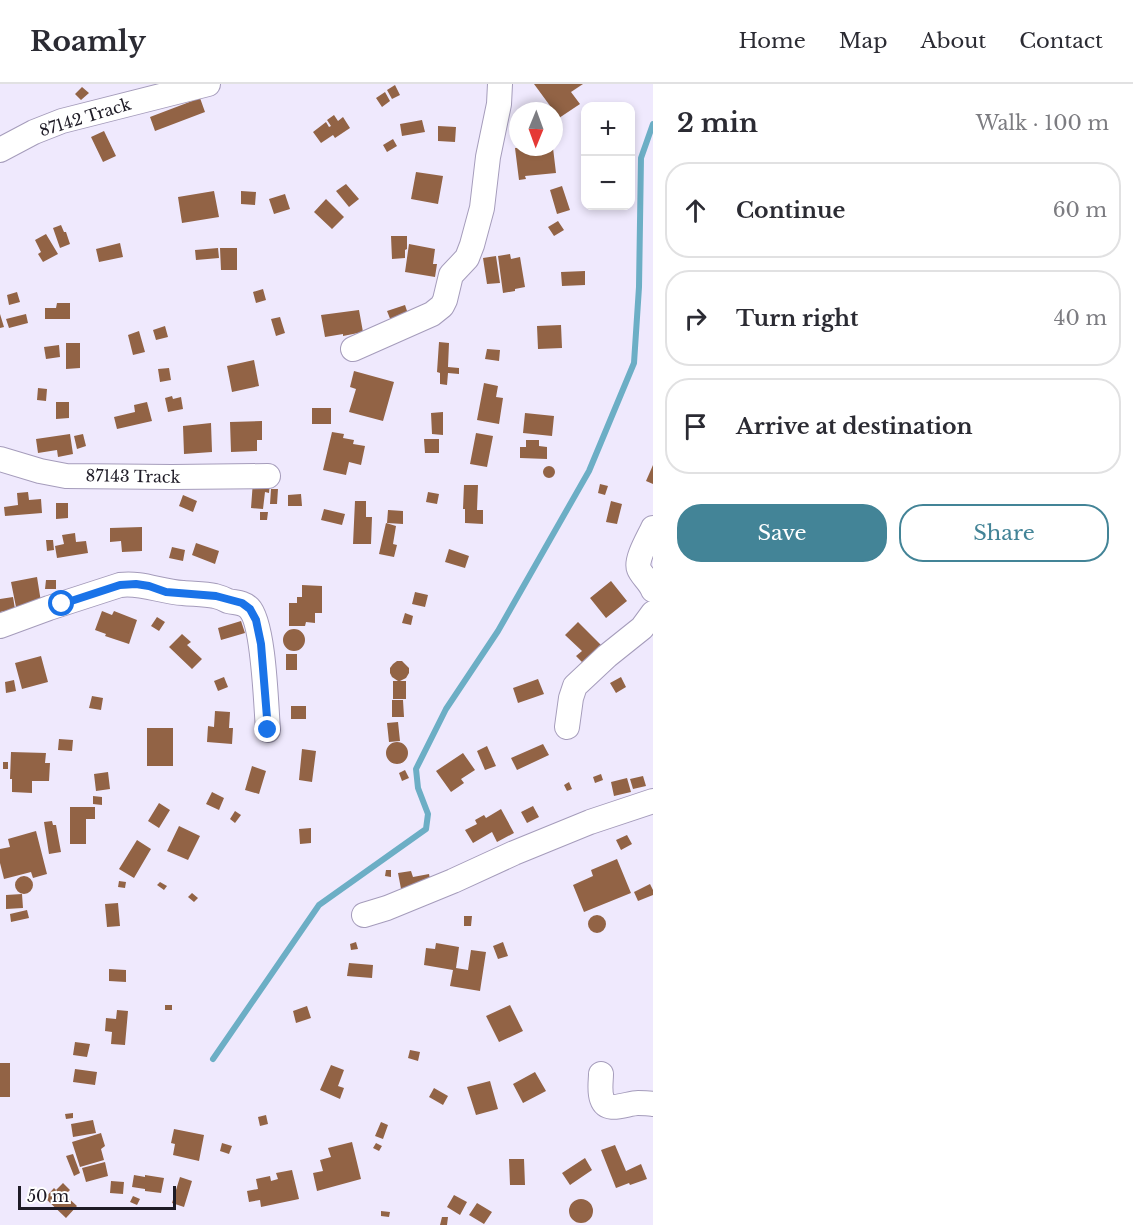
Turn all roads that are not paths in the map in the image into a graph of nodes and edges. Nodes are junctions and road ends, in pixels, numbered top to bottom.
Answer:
1 (206, 84) edge
2 (500, 84) edge
3 (0, 150) edge
4 (353, 349) dead end
5 (0, 459) edge
6 (268, 476) dead end
7 (653, 528) edge
8 (653, 590) edge
9 (653, 613) edge
10 (0, 626) edge
11 (567, 727) dead end
12 (268, 730) dead end
13 (653, 801) edge
14 (364, 915) dead end
15 (601, 1074) dead end
16 (653, 1104) edge

1 - 3 street, 87142 Track
2 - 4 street
5 - 6 street, 87143 Track
7 - 8 street
9 - 11 street
10 - 12 street
13 - 14 street
15 - 16 street

